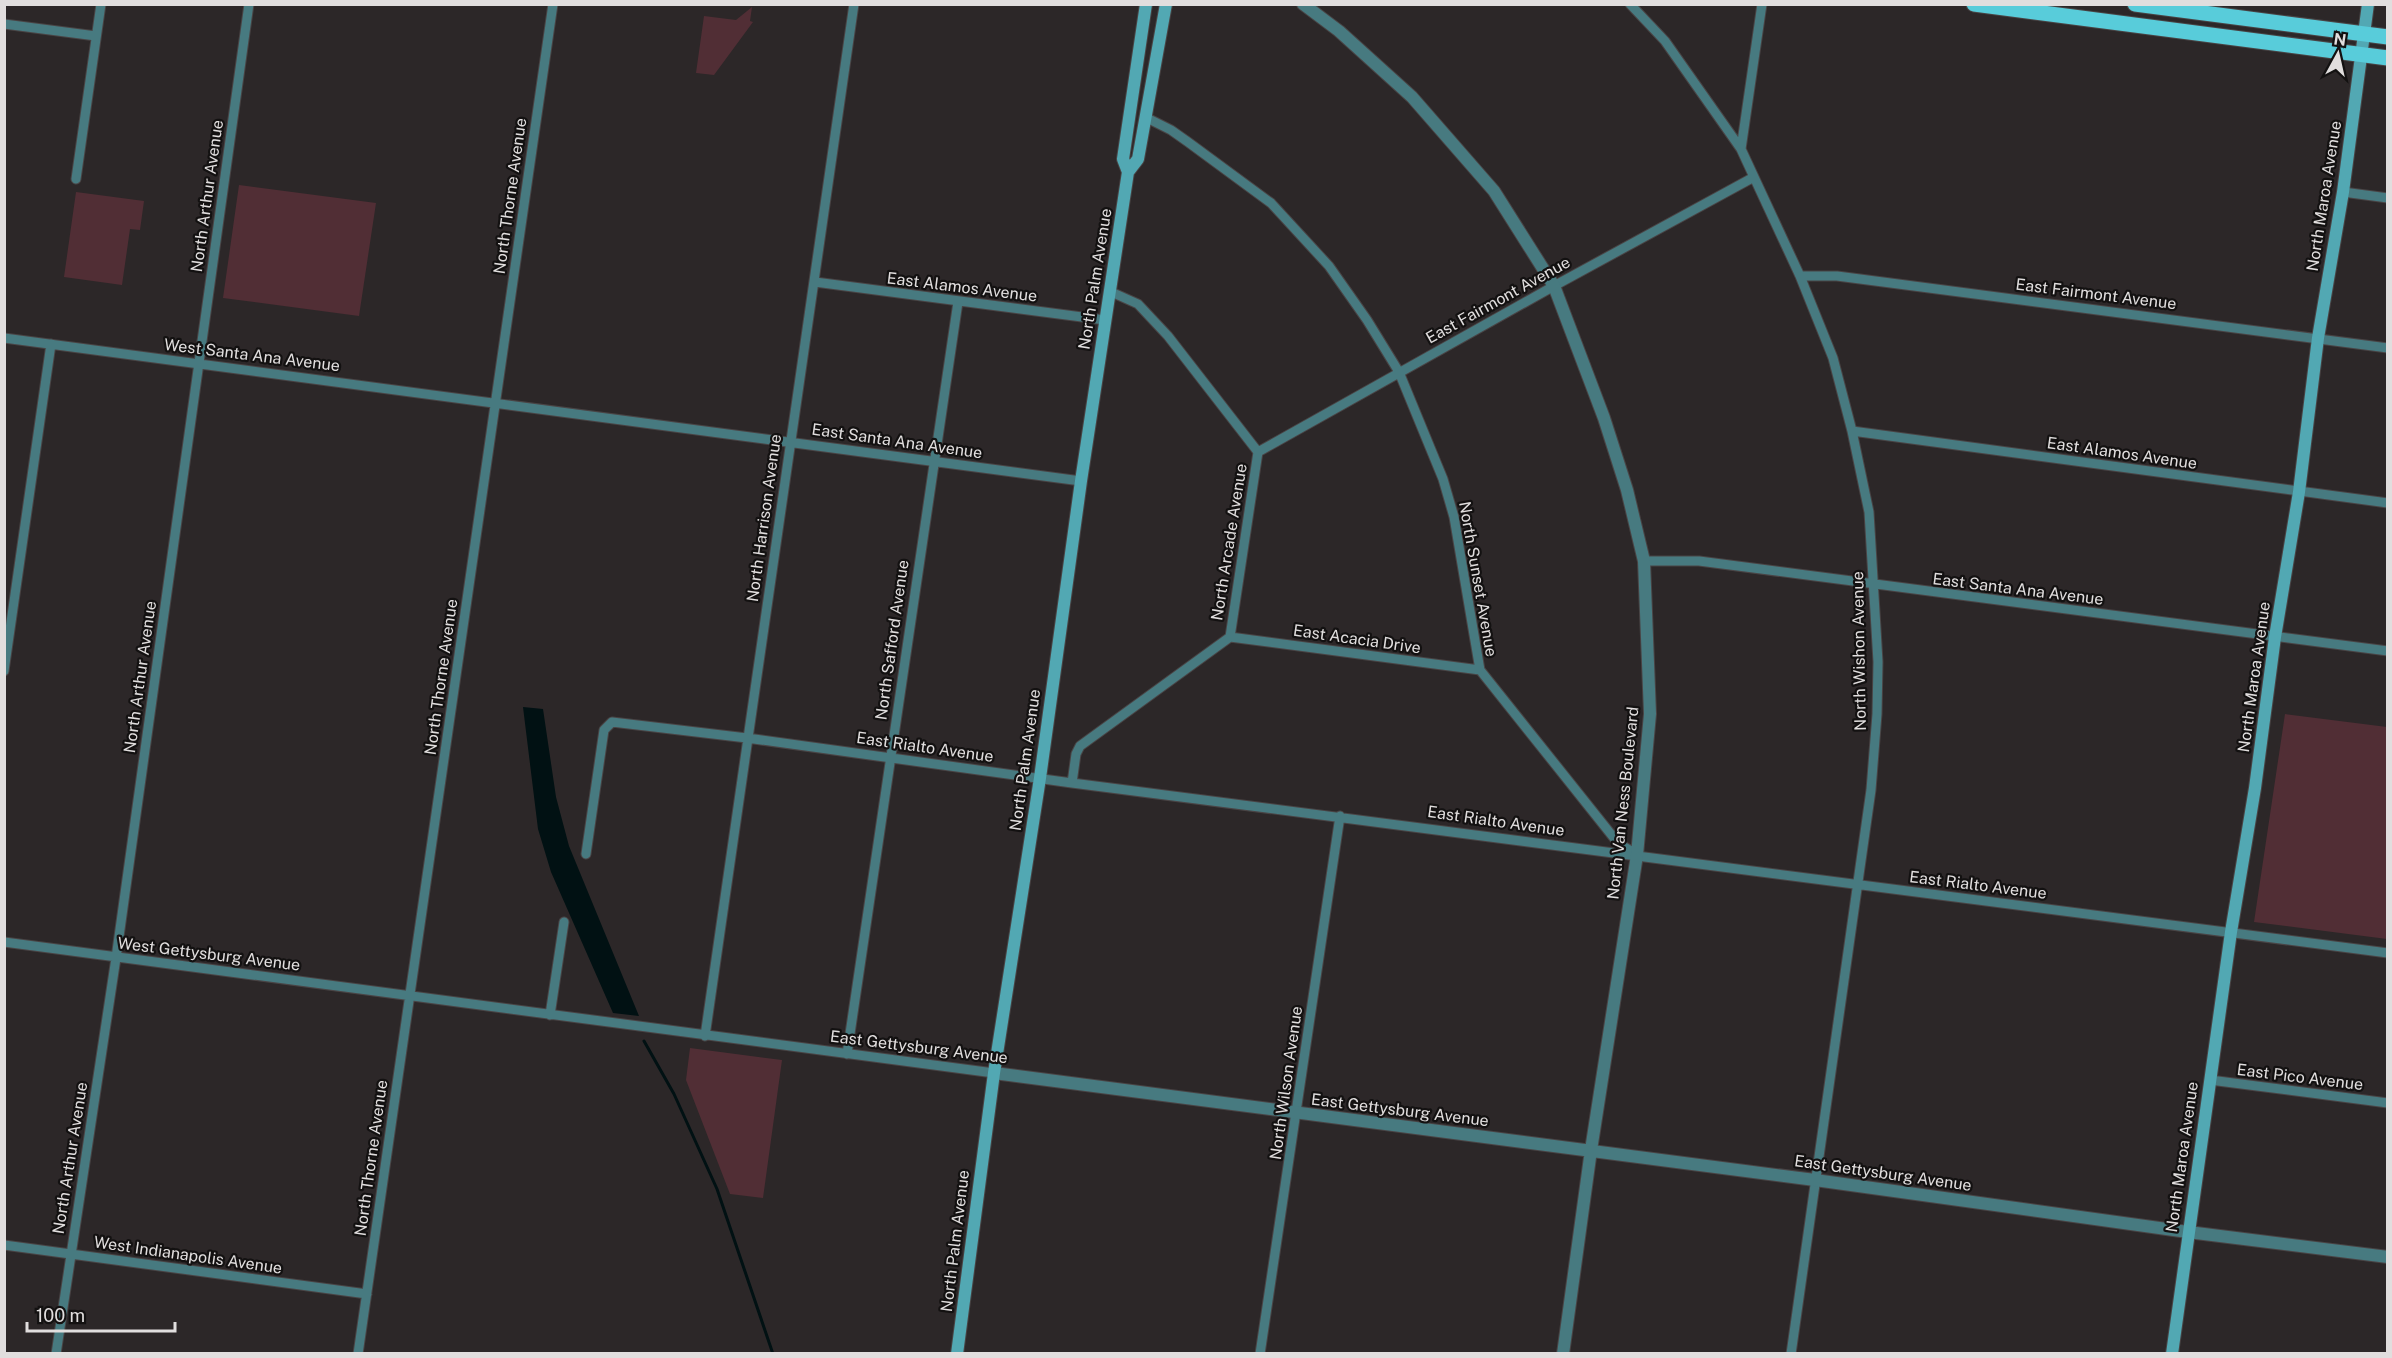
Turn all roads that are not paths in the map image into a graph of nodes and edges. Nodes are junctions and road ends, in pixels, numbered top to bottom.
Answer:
1 (101, 4) edge
2 (249, 4) edge
3 (553, 4) edge
4 (854, 4) edge
5 (1146, 4) edge
6 (1167, 4) edge
7 (1303, 4) edge
8 (1630, 4) edge
9 (1762, 4) edge
10 (1974, 4) edge
11 (2135, 4) edge
12 (2368, 4) edge
13 (4, 24) edge
14 (2364, 34) junction
15 (96, 36) junction
16 (2388, 37) edge
17 (2361, 55) junction
18 (2388, 58) edge
19 (1145, 117) junction
20 (1741, 149) junction
21 (1128, 171) junction
22 (1754, 177) junction
23 (76, 179) dead end
24 (2343, 192) junction
25 (2388, 198) edge
26 (1800, 276) junction
27 (815, 282) junction
28 (1554, 286) junction
29 (1109, 291) junction
30 (958, 302) junction
31 (1105, 320) junction
32 (4, 338) edge
33 (2318, 338) junction
34 (51, 344) junction
35 (2388, 348) edge
36 (199, 364) junction
37 (1399, 372) junction
38 (495, 403) junction
39 (1852, 431) junction
40 (790, 442) junction
41 (1258, 452) junction
42 (934, 461) junction
43 (1081, 481) junction
44 (2298, 492) junction
45 (2388, 503) edge
46 (1644, 561) junction
47 (1875, 585) junction
48 (1230, 637) junction
49 (2275, 637) junction
50 (2388, 651) edge
51 (1480, 670) junction
52 (4, 671) edge
53 (747, 738) junction
54 (890, 758) junction
55 (1040, 778) junction
56 (1072, 783) junction
57 (1340, 816) junction
58 (586, 854) dead end
59 (1637, 855) junction
60 (1859, 885) junction
61 (564, 922) dead end
62 (2231, 933) junction
63 (4, 942) edge
64 (2388, 953) edge
65 (116, 958) junction
66 (409, 995) junction
67 (550, 1015) junction
68 (705, 1036) junction
69 (848, 1054) junction
70 (994, 1074) junction
71 (2210, 1080) junction
72 (2388, 1103) edge
73 (1297, 1113) junction
74 (1591, 1150) junction
75 (1815, 1180) junction
76 (2188, 1232) junction
77 (4, 1245) edge
78 (71, 1254) junction
79 (2388, 1257) edge
80 (367, 1294) junction
81 (56, 1353) edge
82 (358, 1353) edge
83 (957, 1353) edge
84 (1260, 1353) edge
85 (1563, 1353) edge
86 (1791, 1353) edge
87 (2172, 1353) edge

1 - 15 street
2 - 36 street, North Arthur Avenue
3 - 38 street, North Thorne Avenue
4 - 27 street, North Harrison Avenue
5 - 21 main road, North Palm Avenue
6 - 19 main road, North Palm Avenue
7 - 28 street, North Van Ness Boulevard
8 - 20 street, North Wishon Avenue
9 - 20 street
10 - 17 main road
11 - 14 main road
12 - 14 main road, North Maroa Avenue
13 - 15 street
14 - 16 main road
14 - 17 main road, North Maroa Avenue
15 - 23 street
17 - 18 main road
17 - 24 main road, North Maroa Avenue
19 - 21 main road, North Palm Avenue
19 - 37 street, North Sunset Avenue
20 - 22 street, North Wishon Avenue
21 - 29 main road, North Palm Avenue
22 - 26 street, North Wishon Avenue
22 - 28 street, East Fairmont Avenue
24 - 25 street
24 - 33 main road, North Maroa Avenue
26 - 33 street, East Fairmont Avenue
26 - 39 street, North Wishon Avenue
27 - 30 street, East Alamos Avenue
27 - 40 street, North Harrison Avenue
28 - 37 street, East Fairmont Avenue
28 - 46 street, North Van Ness Boulevard
29 - 31 main road, North Palm Avenue
29 - 41 street, North Arcade Avenue
30 - 31 street, East Alamos Avenue
30 - 42 street, North Safford Avenue
31 - 43 main road, North Palm Avenue
32 - 34 street, West Santa Ana Avenue
33 - 35 street, East Fairmont Avenue
33 - 44 main road, North Maroa Avenue
34 - 36 street, West Santa Ana Avenue
34 - 52 street
36 - 38 street, West Santa Ana Avenue
36 - 65 street, North Arthur Avenue
37 - 41 street, East Fairmont Avenue
37 - 51 street, North Sunset Avenue
38 - 40 street, East Santa Ana Avenue
38 - 66 street, North Thorne Avenue
39 - 44 street, East Alamos Avenue
39 - 47 street, North Wishon Avenue
40 - 42 street, East Santa Ana Avenue
40 - 53 street, North Harrison Avenue
41 - 48 street, North Arcade Avenue
42 - 43 street, East Santa Ana Avenue
42 - 54 street, North Safford Avenue
43 - 55 main road, North Palm Avenue
44 - 45 street, East Alamos Avenue
44 - 49 main road, North Maroa Avenue
46 - 47 street, East Santa Ana Avenue
46 - 59 street, North Van Ness Boulevard
47 - 49 street, East Santa Ana Avenue
47 - 60 street, North Wishon Avenue
48 - 51 street, East Acacia Drive
48 - 56 street, North Arcade Avenue
49 - 50 street, East Santa Ana Avenue
49 - 62 main road, North Maroa Avenue
51 - 59 street, North Sunset Avenue
53 - 54 street, East Rialto Avenue
53 - 58 street, East Rialto Avenue
53 - 68 street, North Harrison Avenue
54 - 55 street, East Rialto Avenue
54 - 69 street, North Safford Avenue
55 - 56 street, East Rialto Avenue
55 - 70 main road, North Palm Avenue
56 - 57 street, East Rialto Avenue
57 - 59 street, East Rialto Avenue
57 - 73 street, North Wilson Avenue
59 - 60 street, East Rialto Avenue
59 - 74 street, North Van Ness Boulevard
60 - 62 street, East Rialto Avenue
60 - 75 street, North Wishon Avenue
61 - 67 street
62 - 64 street, East Rialto Avenue
62 - 71 main road, North Maroa Avenue
63 - 65 street, West Gettysburg Avenue
65 - 66 street, West Gettysburg Avenue
65 - 78 street, North Arthur Avenue
66 - 67 street, East Gettysburg Avenue
66 - 80 street, North Thorne Avenue
67 - 68 street, East Gettysburg Avenue
68 - 69 street, East Gettysburg Avenue
69 - 70 street, East Gettysburg Avenue
70 - 73 street, East Gettysburg Avenue
70 - 83 main road, North Palm Avenue
71 - 72 street, East Pico Avenue
71 - 76 main road, North Maroa Avenue
73 - 74 street, East Gettysburg Avenue
73 - 84 street, North Wilson Avenue
74 - 75 street, East Gettysburg Avenue
74 - 85 street, North Van Ness Boulevard
75 - 76 street, East Gettysburg Avenue
75 - 86 street, North Wishon Avenue
76 - 79 street, East Gettysburg Avenue
76 - 87 main road, North Maroa Avenue
77 - 78 street, West Indianapolis Avenue
78 - 80 street, West Indianapolis Avenue
78 - 81 street, North Arthur Avenue
80 - 82 street, North Thorne Avenue

